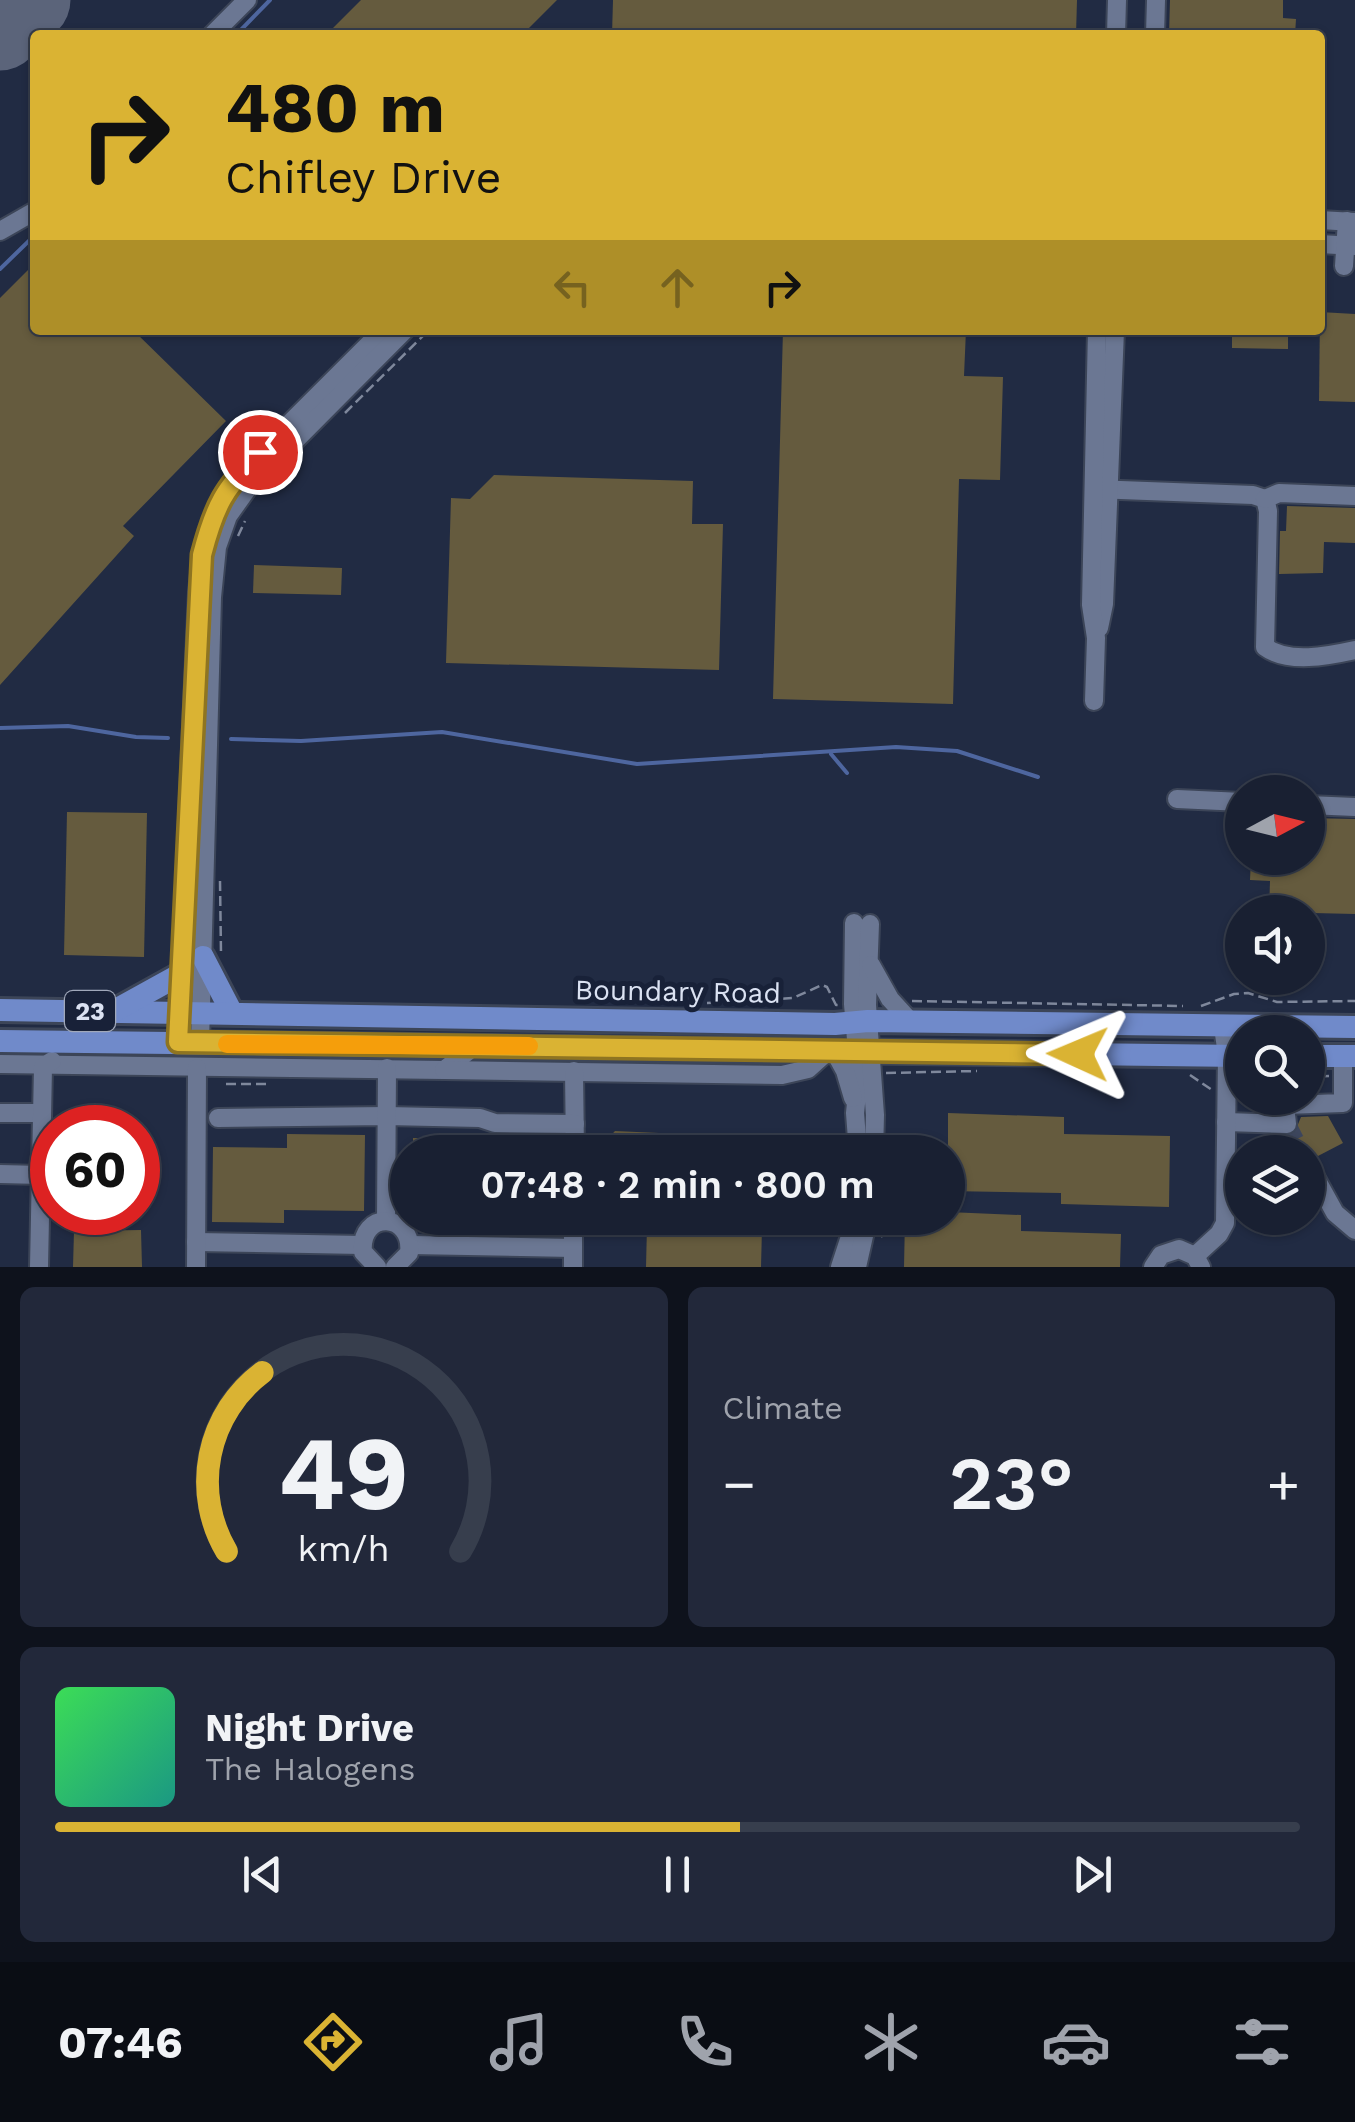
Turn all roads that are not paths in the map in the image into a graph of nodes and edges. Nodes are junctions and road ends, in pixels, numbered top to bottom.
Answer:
1 (247, 0) edge
2 (1117, 0) edge
3 (1156, 0) edge
4 (217, 30) edge
5 (1116, 30) edge
6 (1155, 30) edge
7 (30, 213) edge
8 (1325, 220) edge
9 (1351, 221) edge
10 (0, 232) edge
11 (1325, 244) edge
12 (1350, 245) edge
13 (1344, 266) dead end
14 (378, 335) edge
15 (401, 335) edge
16 (1098, 335) edge
17 (1116, 335) edge
18 (1102, 489) junction
19 (1355, 496) edge
20 (1265, 499) junction
21 (1355, 650) edge
22 (1094, 701) dead end
23 (1177, 799) dead end
24 (1225, 801) edge
25 (1325, 806) edge
26 (1355, 807) edge
27 (212, 955) junction
28 (868, 960) junction
29 (181, 974) junction
30 (0, 1010) edge
31 (114, 1011) junction
32 (190, 1012) junction
33 (232, 1012) junction
34 (858, 1016) junction
35 (912, 1022) junction
36 (1325, 1028) edge
37 (1355, 1028) edge
38 (1225, 1029) edge
39 (0, 1041) edge
40 (82, 1042) junction
41 (189, 1043) junction
42 (475, 1045) junction
43 (317, 1046) junction
44 (852, 1055) junction
45 (1225, 1056) edge
46 (1349, 1056) edge
47 (0, 1064) edge
48 (43, 1067) junction
49 (197, 1068) junction
50 (349, 1068) junction
51 (387, 1068) junction
52 (444, 1070) junction
53 (574, 1071) junction
54 (41, 1105) edge
55 (0, 1113) edge
56 (30, 1113) edge
57 (1226, 1115) edge
58 (388, 1116) junction
59 (218, 1118) dead end
60 (1226, 1122) junction
61 (575, 1124) junction
62 (575, 1135) edge
63 (857, 1135) edge
64 (870, 1135) edge
65 (1227, 1135) edge
66 (0, 1174) edge
67 (30, 1175) edge
68 (1325, 1202) edge
69 (386, 1221) junction
70 (1225, 1223) edge
71 (1355, 1230) edge
72 (40, 1235) edge
73 (850, 1235) edge
74 (864, 1235) edge
75 (196, 1242) junction
76 (362, 1245) junction
77 (410, 1246) junction
78 (573, 1258) edge
79 (1198, 1262) edge
80 (39, 1267) edge
81 (196, 1267) edge
82 (377, 1267) edge
83 (395, 1267) edge
84 (840, 1267) edge
85 (856, 1267) edge
86 (1153, 1267) edge

1 - 4 street
2 - 5 street
3 - 6 street
7 - 10 street
8 - 9 street
9 - 12 street
11 - 12 street
12 - 13 street
14 - 29 street
15 - 27 street
16 - 18 street
17 - 18 street
18 - 20 street
18 - 22 street
19 - 20 street
20 - 21 street
23 - 24 street
25 - 26 street
27 - 32 street
27 - 33 main road
28 - 34 street
28 - 34 street
28 - 35 street
29 - 31 main road
29 - 32 street
30 - 31 main road, Boundary Road / 23
31 - 32 main road, Boundary Road / 23
32 - 33 main road, Boundary Road / 23
32 - 41 street
33 - 34 main road, Boundary Road / 23
34 - 35 main road, Boundary Road / 23
34 - 44 street
35 - 38 main road, Boundary Road / 23
36 - 37 main road, Boundary Road / 23
39 - 40 main road, Boundary Road / 23
40 - 41 main road, Boundary Road / 23
40 - 48 street
41 - 43 main road, Boundary Road / 23
42 - 43 main road, Boundary Road / 23
42 - 44 main road, Boundary Road / 23
42 - 52 street
43 - 50 street
44 - 45 main road, Boundary Road / 23
44 - 53 street
44 - 63 street
44 - 64 street
46 - 60 street
47 - 48 street
48 - 49 street
48 - 54 street
49 - 50 street
49 - 75 street
50 - 51 street
51 - 52 street
51 - 58 street
52 - 53 street
53 - 61 street
55 - 56 street
57 - 60 street
58 - 59 street
58 - 61 street
58 - 69 street
60 - 65 street
61 - 62 street
66 - 67 street
68 - 71 street
69 - 76 street
69 - 77 street
70 - 79 street
72 - 80 street
73 - 84 street
74 - 85 street
75 - 76 street
75 - 81 street
76 - 82 street
77 - 78 street
77 - 83 street
79 - 86 street

